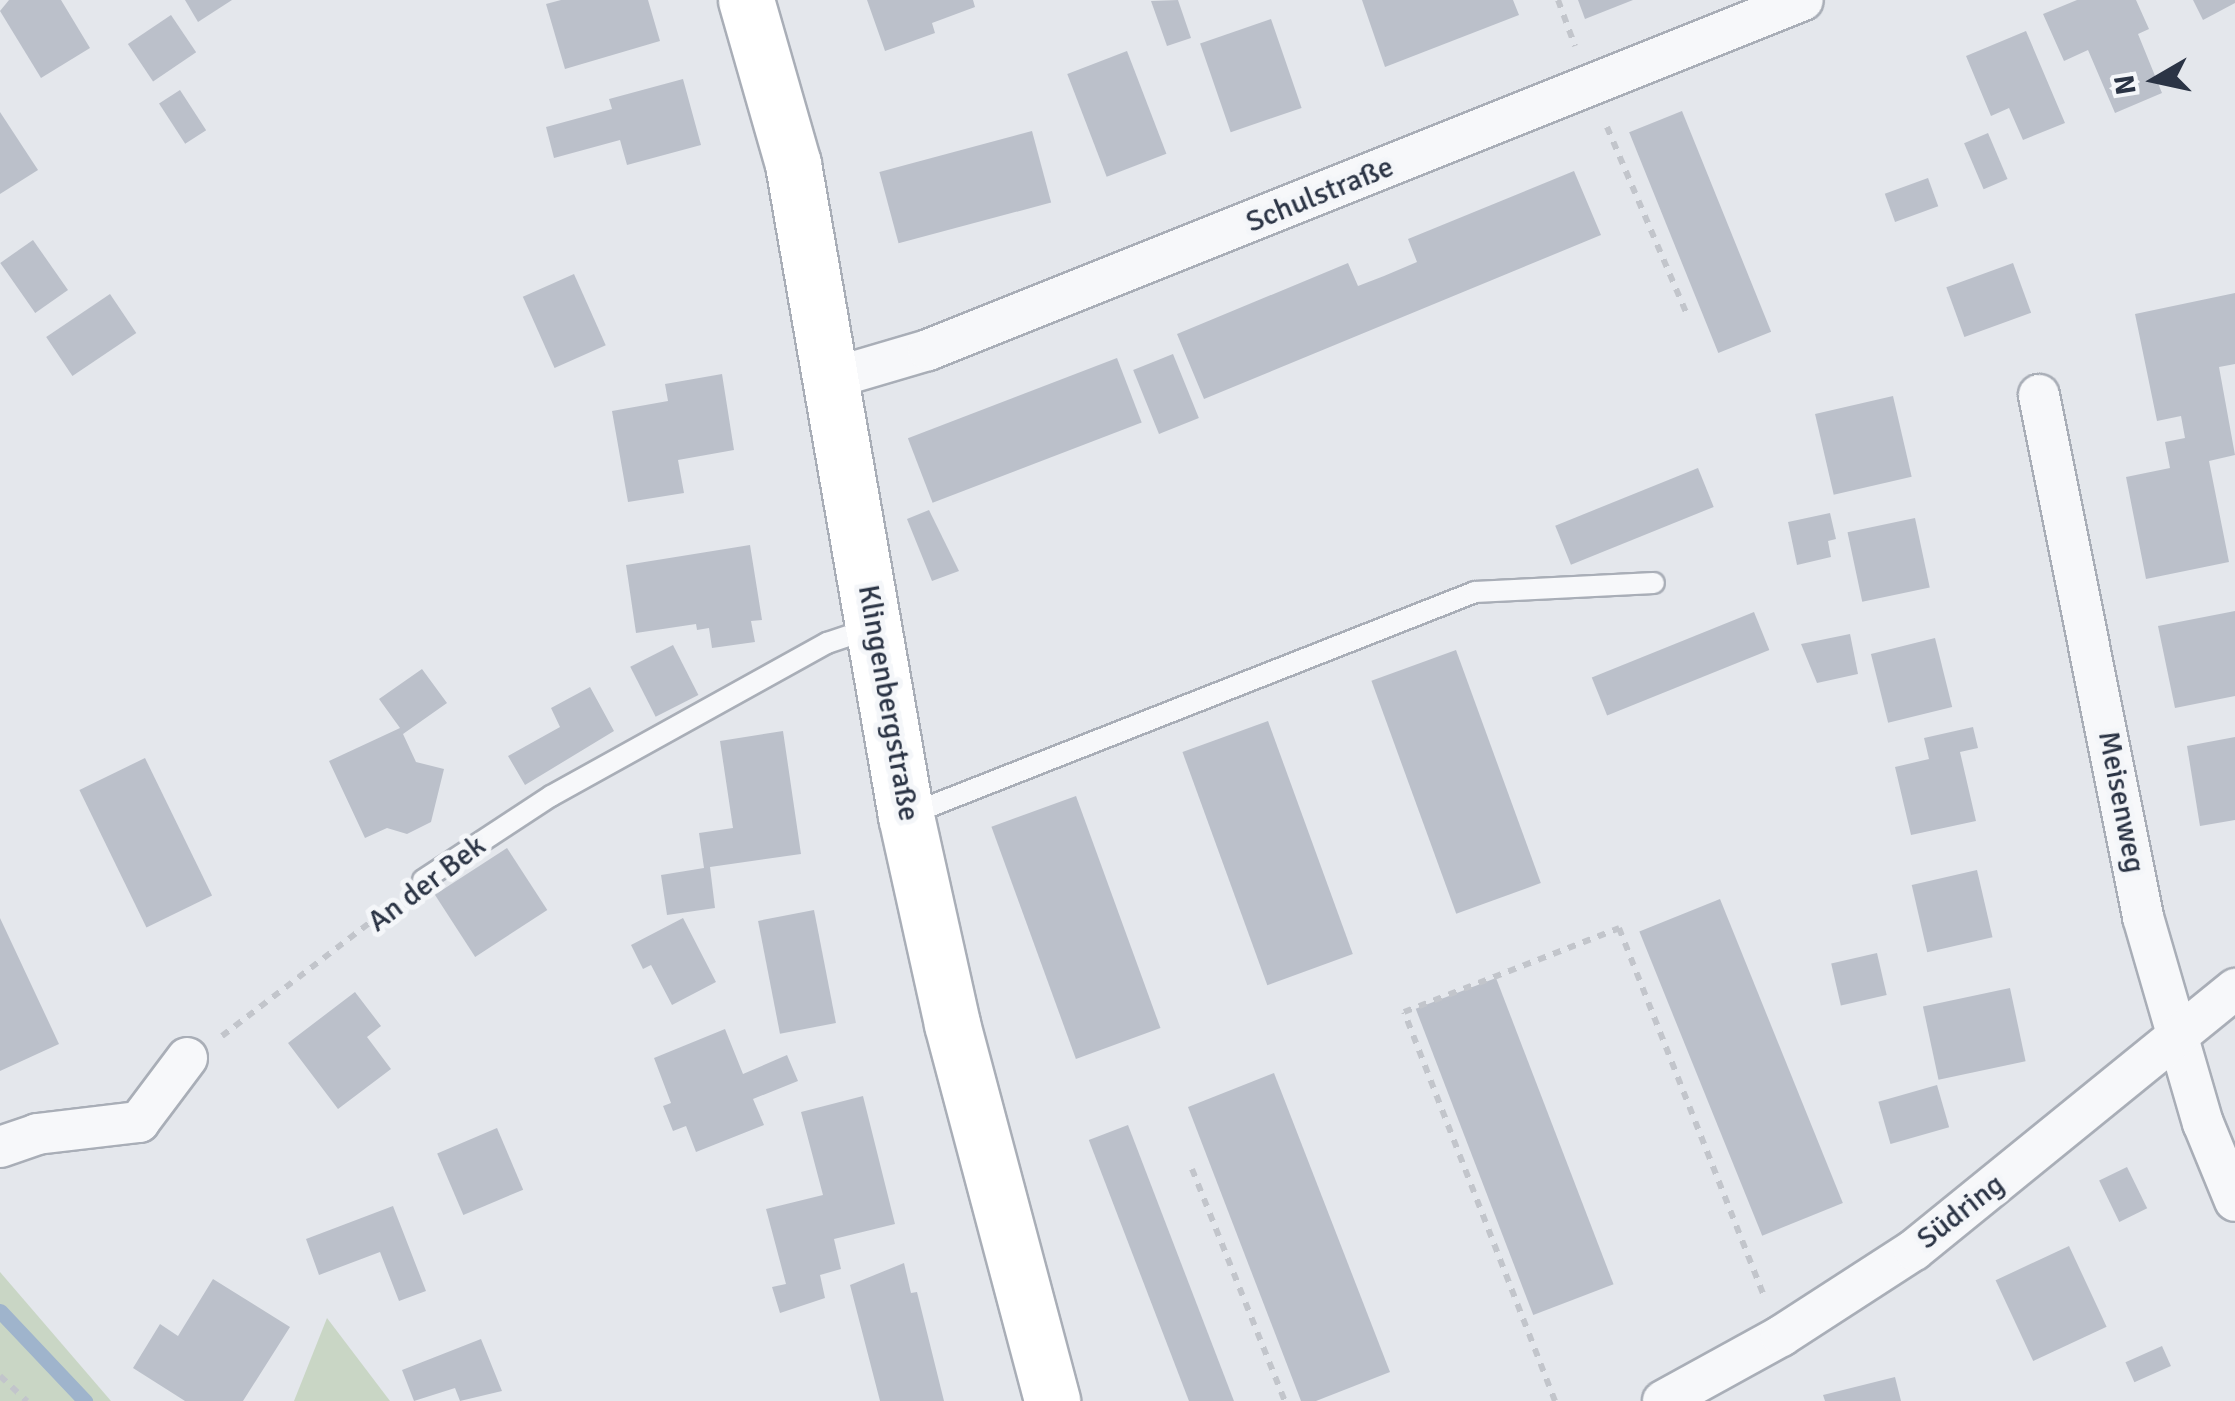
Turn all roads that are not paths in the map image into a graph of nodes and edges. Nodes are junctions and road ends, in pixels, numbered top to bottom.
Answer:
1 (746, 0) edge
2 (1803, 0) edge
3 (833, 378) junction
4 (2039, 395) dead end
5 (1654, 583) dead end
6 (875, 626) junction
7 (906, 816) junction
8 (423, 880) road end
9 (2235, 989) edge
10 (2176, 1040) junction
11 (187, 1058) road end
12 (0, 1147) edge
13 (2235, 1201) edge
14 (1052, 1401) edge
15 (1663, 1401) edge

1 - 3 street, Klingenbergstraße
2 - 3 street, Schulstraße
3 - 6 street, Klingenbergstraße
4 - 10 street, Meisenweg
5 - 7 lane
6 - 7 street, Klingenbergstraße
6 - 8 lane, An der Bek
7 - 14 street, Klingenbergstraße
9 - 10 street, Südring
10 - 13 street, Meisenweg
10 - 15 street, Südring
11 - 12 street

